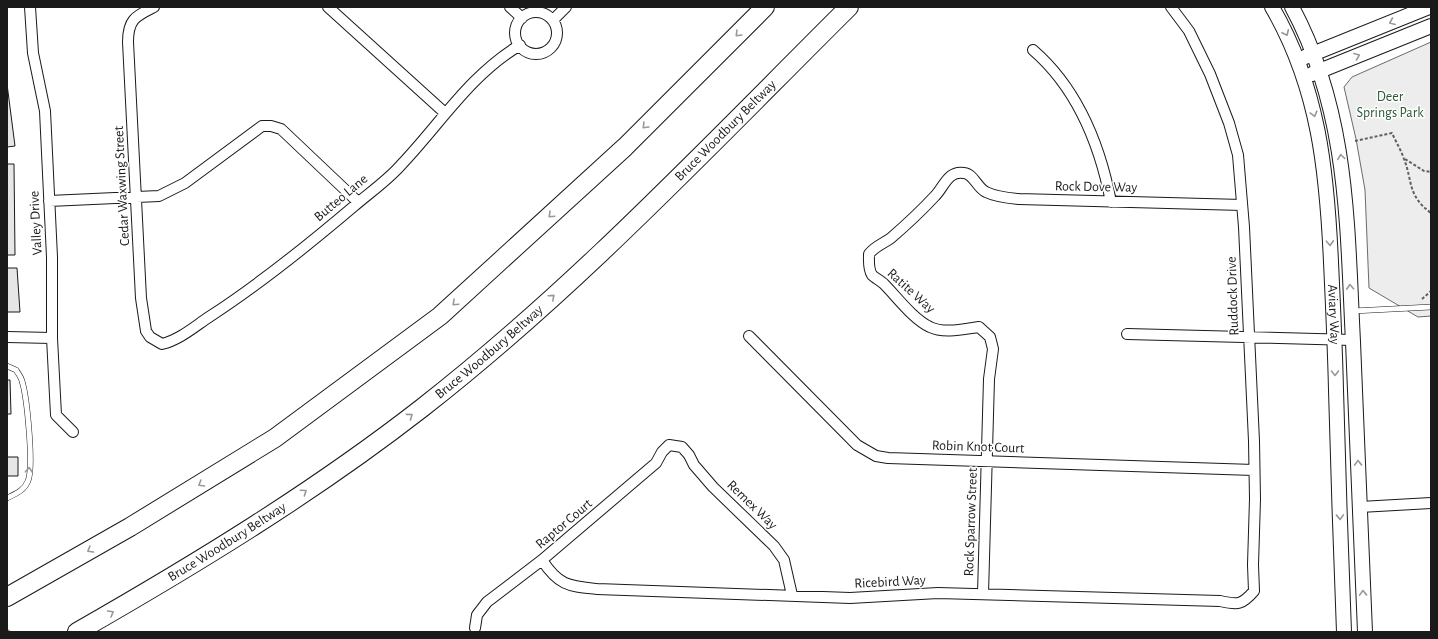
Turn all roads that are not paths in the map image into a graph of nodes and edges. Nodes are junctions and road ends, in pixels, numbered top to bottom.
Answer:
1 (30, 7) edge
2 (154, 7) edge
3 (328, 7) edge
4 (510, 7) edge
5 (566, 7) edge
6 (765, 7) edge
7 (849, 7) edge
8 (1171, 7) edge
9 (1272, 7) edge
10 (1292, 7) edge
11 (1429, 7) edge
12 (522, 18) junction
13 (553, 20) junction
14 (1431, 26) edge
15 (520, 45) junction
16 (1033, 50) dead end
17 (1314, 53) junction
18 (1297, 60) junction
19 (1321, 71) junction
20 (1304, 76) junction
21 (444, 113) junction
22 (137, 198) junction
23 (49, 201) junction
24 (358, 202) junction
25 (1111, 202) junction
26 (1242, 205) junction
27 (869, 265) joint
28 (1431, 307) edge
29 (1352, 311) junction
30 (987, 333) joint
31 (1127, 334) dead end
32 (749, 336) dead end
33 (7, 337) edge
34 (52, 338) junction
35 (1248, 338) junction
36 (1334, 339) junction
37 (1352, 340) junction
38 (158, 341) joint
39 (7, 366) edge
40 (74, 432) dead end
41 (1337, 432) junction
42 (676, 446) joint
43 (987, 462) junction
44 (1254, 470) junction
45 (7, 498) edge
46 (1431, 503) edge
47 (1360, 506) junction
48 (542, 560) junction
49 (983, 594) junction
50 (792, 596) junction
51 (7, 597) edge
52 (1248, 598) joint
53 (475, 628) dead end
54 (77, 632) edge
55 (1344, 632) edge
56 (1365, 632) edge

1 - 23 street, Valley Drive
2 - 22 street, Cedar Waxwing Street
3 - 21 street
4 - 12 street
5 - 13 street
6 -> 51 highway
54 -> 7 highway, Bruce Woodbury Beltway
8 - 26 street, Ruddock Drive
9 -> 18 main road, Aviary Way
10 - 17 main road, Aviary Way
11 -> 17 main road
12 - 13 street
12 - 15 street
13 - 15 street
19 -> 14 main road
15 - 21 street, Butteo Lane
16 - 25 street
17 - 18 main road
17 - 19 main road, Aviary Way
18 - 20 main road, Aviary Way
19 - 20 main road
29 -> 19 main road, Aviary Way
20 -> 36 main road, Aviary Way
21 - 24 street, Butteo Lane
22 - 23 street
22 - 24 street
22 - 38 street, Cedar Waxwing Street
23 - 34 street, Valley Drive
24 - 38 street, Butteo Lane
25 - 26 street, Rock Dove Way
25 - 27 street, Rock Dove Way
26 - 35 street, Ruddock Drive
27 - 30 street, Ratite Way
28 - 29 lane
29 - 37 main road, Aviary Way
30 - 43 street, Rock Sparrow Street
31 - 35 street
32 - 43 street, Robin Knot Court
33 - 34 street
34 - 40 street, Valley Drive
35 - 36 street
35 - 44 street, Ruddock Drive
36 - 37 street
36 -> 41 main road, Aviary Way
47 -> 37 main road, Aviary Way
45 -> 39 lane
41 - 47 main road
41 -> 55 main road, Aviary Way
42 - 48 street, Raptor Court
42 - 50 street, Remex Way
43 - 44 street, Robin Knot Court
43 - 49 street, Rock Sparrow Street
44 - 52 street, Ruddock Drive
46 - 47 street
56 -> 47 main road, Aviary Way
48 - 50 street, Ricebird Way
48 - 53 street, Raptor Court
49 - 50 street, Ricebird Way
49 - 52 street, Ricebird Way

